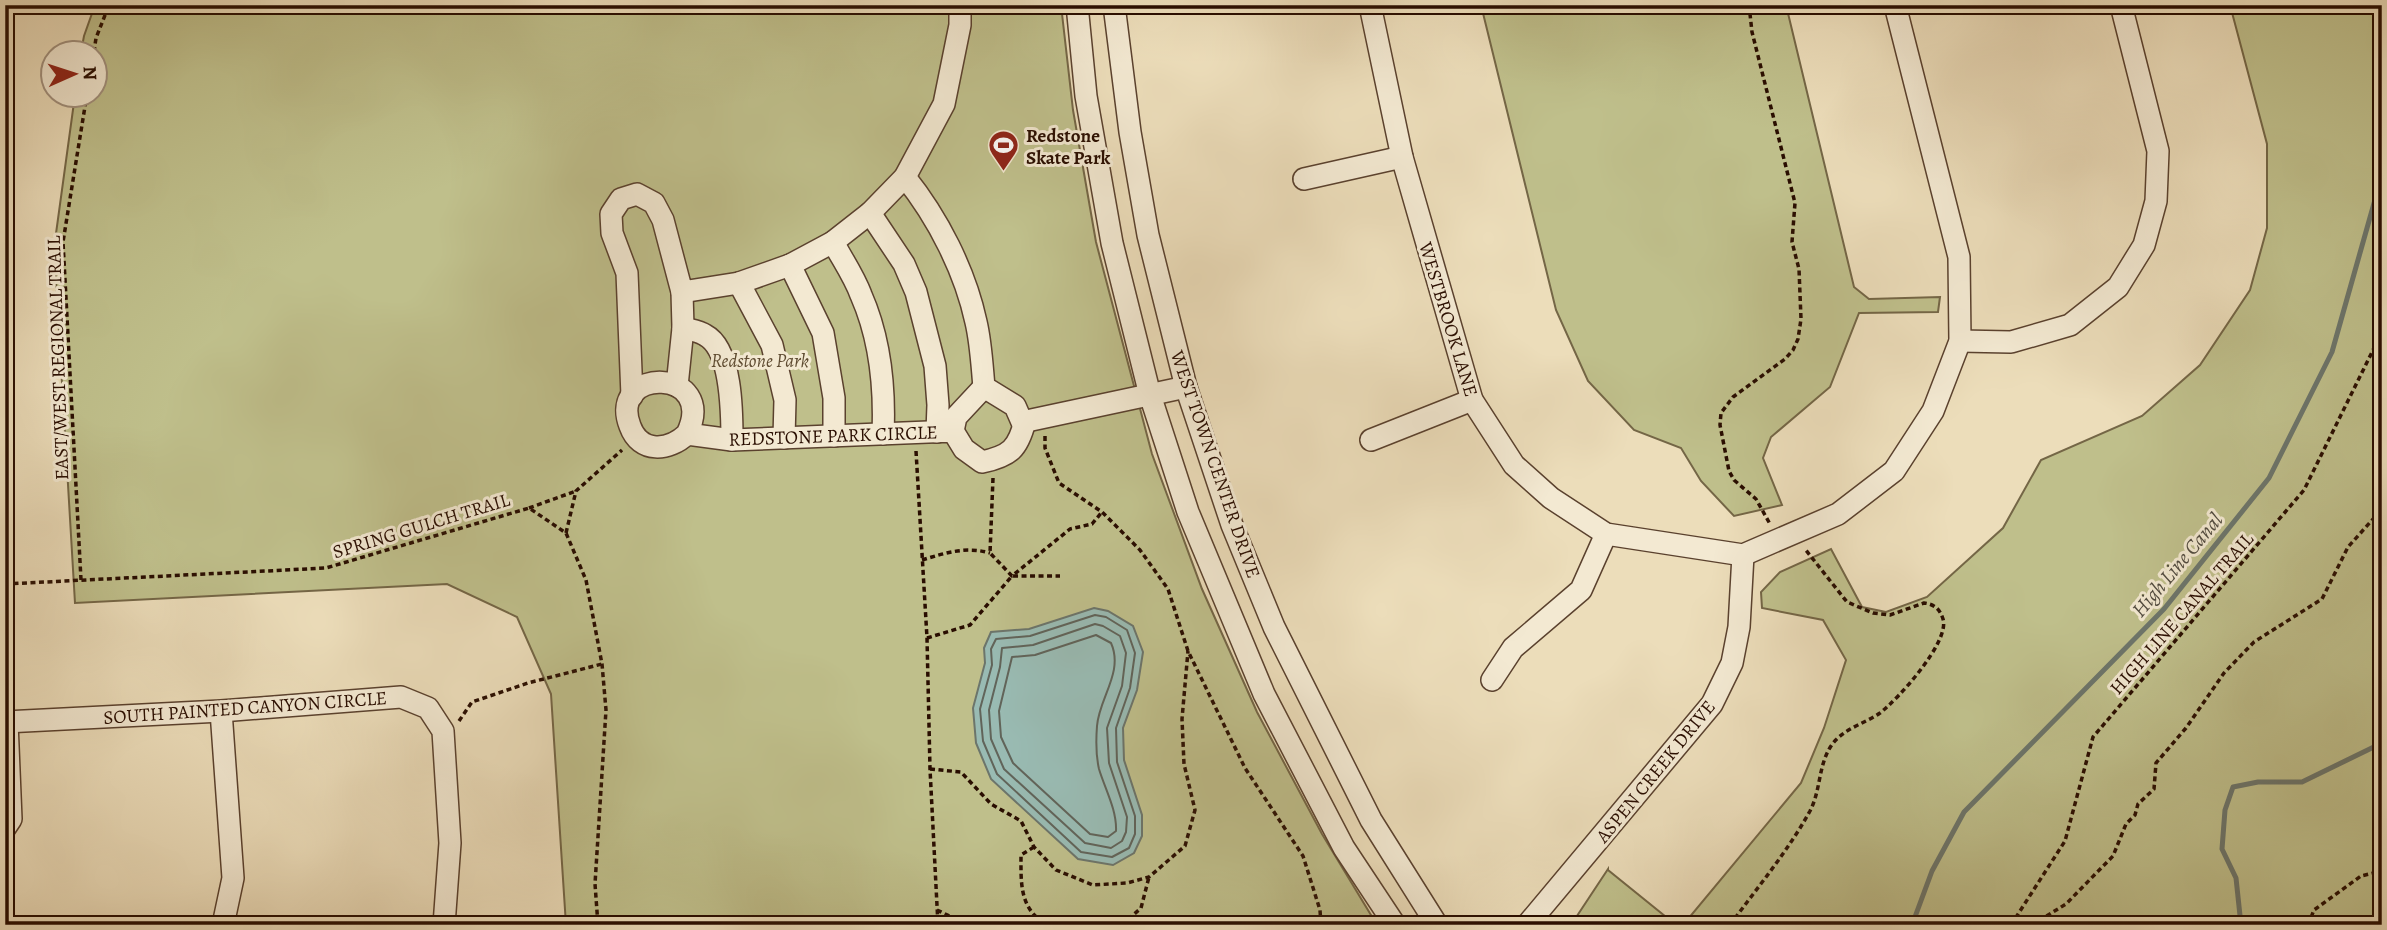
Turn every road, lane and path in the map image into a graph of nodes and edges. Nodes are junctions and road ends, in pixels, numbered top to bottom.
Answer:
1 (108, 5) edge
2 (960, 5) edge
3 (1077, 5) edge
4 (1114, 5) edge
5 (1370, 5) edge
6 (1749, 5) edge
7 (1895, 5) edge
8 (2121, 5) edge
9 (96, 38) edge
10 (85, 108) edge
11 (1402, 157) junction
12 (905, 177) junction
13 (1304, 179) dead end
14 (870, 213) junction
15 (833, 242) junction
16 (790, 265) junction
17 (739, 283) junction
18 (682, 292) junction
19 (2382, 322) edge
20 (683, 328) junction
21 (1960, 341) junction
22 (677, 386) junction
23 (984, 387) junction
24 (1186, 387) junction
25 (1150, 395) junction
26 (632, 396) junction
27 (1472, 400) junction
28 (1035, 419) junction
29 (945, 432) junction
30 (687, 434) junction
31 (883, 434) junction
32 (834, 436) junction
33 (784, 438) junction
34 (733, 440) junction
35 (1371, 440) dead end
36 (916, 447) dead end
37 (622, 450) dead end
38 (993, 476) dead end
39 (576, 491) junction
40 (528, 508) junction
41 (2382, 509) edge
42 (1102, 512) junction
43 (566, 533) junction
44 (1606, 534) junction
45 (1792, 534) junction
46 (990, 553) junction
47 (1744, 555) junction
48 (922, 560) junction
49 (1012, 576) junction
50 (1060, 576) dead end
51 (81, 580) junction
52 (5, 584) edge
53 (927, 638) junction
54 (1188, 651) junction
55 (603, 664) junction
56 (1492, 680) dead end
57 (220, 711) junction
58 (6, 722) edge
59 (443, 731) junction
60 (930, 769) junction
61 (5, 828) edge
62 (1034, 846) junction
63 (2382, 871) edge
64 (1149, 877) junction
65 (937, 910) junction
66 (223, 925) edge
67 (444, 925) edge
68 (598, 925) edge
69 (938, 925) edge
70 (968, 925) edge
71 (1048, 925) edge
72 (1122, 925) edge
73 (1321, 925) edge
74 (1395, 925) edge
75 (1437, 925) edge
76 (1527, 925) edge
77 (1730, 925) edge
78 (2011, 925) edge
79 (2032, 925) edge
80 (2308, 925) edge

1 - 9 path
2 - 12 street
3 - 25 street, WEST TOWN CENTER DRIVE
4 - 24 street, WEST TOWN CENTER DRIVE
5 - 11 street, WESTBROOK LANE
6 - 45 path
7 - 21 street
8 - 21 street
10 - 51 path, EAST/WEST REGIONAL TRAIL
11 - 13 street
11 - 27 street, WESTBROOK LANE
12 - 14 street
12 - 23 street
14 - 15 street
14 - 29 street
15 - 16 street
15 - 31 street
16 - 17 street
16 - 32 street
17 - 18 street
17 - 33 street
18 - 20 street
18 - 26 street
19 - 78 path, HIGH LINE CANAL TRAIL
20 - 22 street
20 - 34 street
21 - 45 street
22 - 26 street
22 - 30 street
23 - 28 street
23 - 29 street
24 - 25 street
24 - 75 street, WEST TOWN CENTER DRIVE
25 - 28 street
25 - 74 street, WEST TOWN CENTER DRIVE
26 - 30 street
27 - 35 street
27 - 44 street, WESTBROOK LANE
28 - 29 street, REDSTONE PARK CIRCLE
28 - 42 path
29 - 31 street, REDSTONE PARK CIRCLE
30 - 34 street, REDSTONE PARK CIRCLE
31 - 32 street, REDSTONE PARK CIRCLE
32 - 33 street, REDSTONE PARK CIRCLE
33 - 34 street, REDSTONE PARK CIRCLE
36 - 48 path
37 - 39 path
38 - 46 path
39 - 40 path
39 - 43 path
40 - 43 path, SPRING GULCH TRAIL
40 - 51 path, SPRING GULCH TRAIL
41 - 79 path
42 - 49 path
42 - 54 path
43 - 55 path
44 - 47 street, WESTBROOK LANE
44 - 56 street
45 - 47 street
45 - 77 path
46 - 48 path
46 - 49 path
47 - 76 street, ASPEN CREEK DRIVE
48 - 53 path
49 - 50 path
49 - 53 path
51 - 52 path, SPRING GULCH TRAIL
53 - 60 path
54 - 64 path
54 - 73 path
55 - 59 path
55 - 68 path
57 - 58 street, SOUTH PAINTED CANYON CIRCLE
57 - 59 street, SOUTH PAINTED CANYON CIRCLE
57 - 66 street
58 - 61 street
59 - 67 street
60 - 62 path
60 - 65 path
62 - 64 path
62 - 71 path
63 - 80 path
64 - 72 path
65 - 69 path
65 - 70 path

